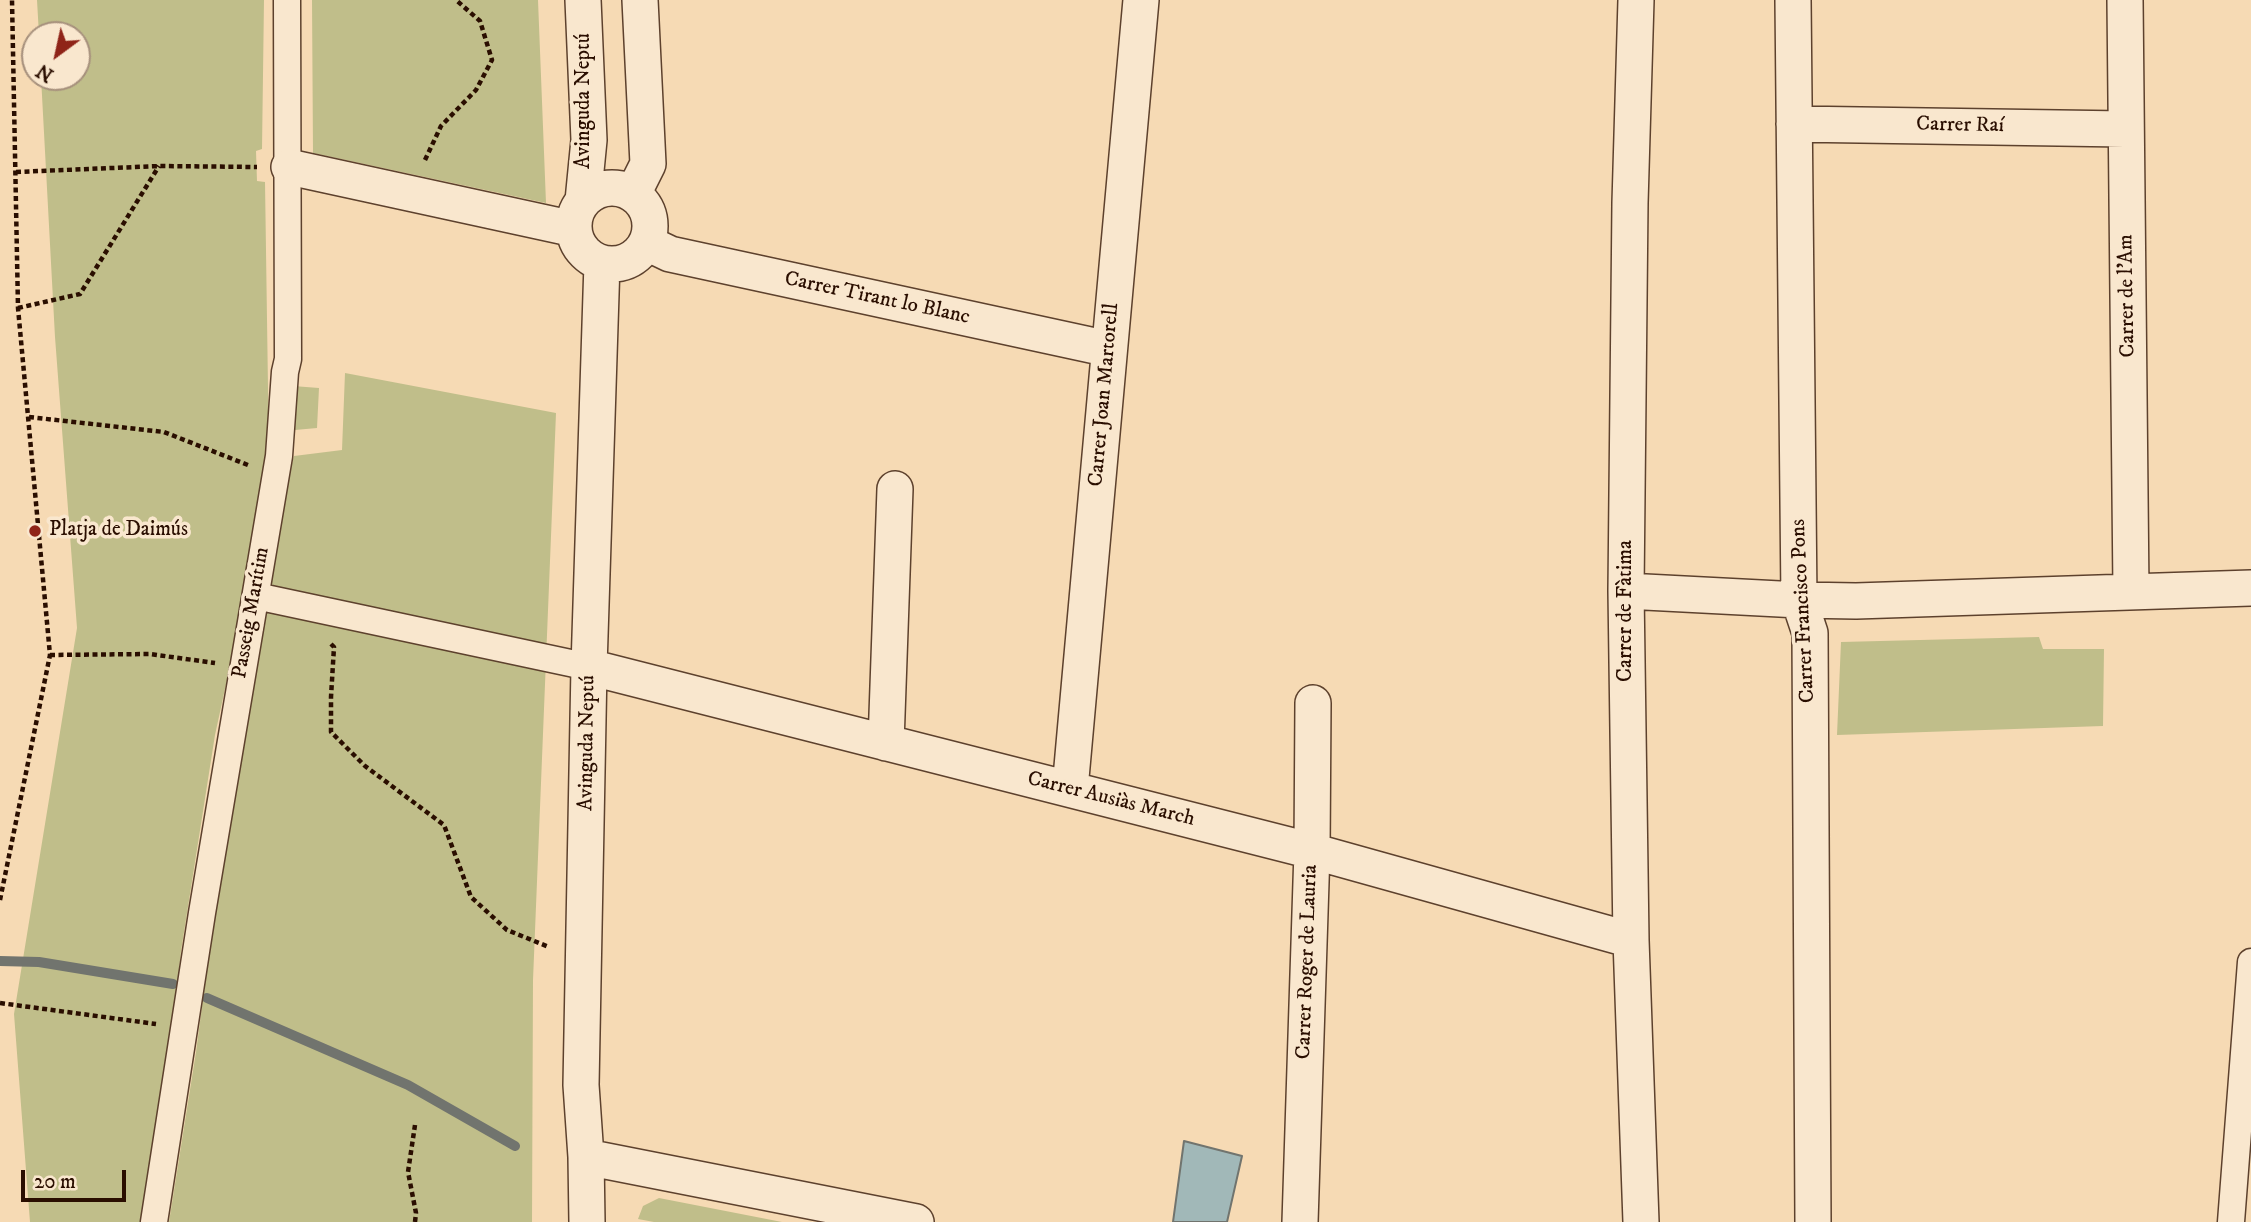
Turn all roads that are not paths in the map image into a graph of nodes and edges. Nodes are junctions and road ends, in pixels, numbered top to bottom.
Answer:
1 (288, 0) edge
2 (583, 0) edge
3 (640, 0) edge
4 (1141, 0) edge
5 (1636, 0) edge
6 (1793, 0) edge
7 (2125, 0) edge
8 (1794, 124) junction
9 (2125, 129) junction
10 (289, 167) junction
11 (633, 194) junction
12 (579, 215) junction
13 (647, 243) junction
14 (602, 263) junction
15 (1109, 349) junction
16 (895, 489) dead end
17 (2251, 588) edge
18 (1626, 591) junction
19 (2131, 591) junction
20 (256, 596) junction
21 (1800, 600) junction
22 (589, 667) junction
23 (1313, 702) dead end
24 (886, 743) junction
25 (1070, 789) junction
26 (1312, 851) junction
27 (1631, 940) junction
28 (2251, 962) edge
29 (586, 1157) junction
30 (154, 1222) edge
31 (587, 1222) edge
32 (916, 1222) edge
33 (1300, 1222) edge
34 (1641, 1222) edge
35 (1813, 1222) edge
36 (2231, 1222) edge

1 - 10 street, Passeig Marítim
2 - 12 street, Avinguda Neptú
3 - 11 street
4 - 15 street, Carrer Joan Martorell
5 - 18 street, Carrer de Fàtima
6 - 8 street, Carrer Francisco Pons
7 - 9 street, Carrer de l'Am
8 - 9 street, Carrer Raí
8 - 21 street, Carrer Francisco Pons
9 - 19 street, Carrer de l'Am
10 - 12 street
10 - 20 street, Passeig Marítim
11 - 12 street
11 - 13 street
12 - 14 street
13 - 14 street
13 - 15 street, Carrer Tirant lo Blanc
14 - 22 street, Avinguda Neptú
15 - 25 street, Carrer Joan Martorell
16 - 24 street
17 - 19 street
18 - 21 street
18 - 27 street, Carrer de Fàtima
19 - 21 street
20 - 22 street
20 - 30 street, Passeig Marítim
21 - 35 street, Carrer Francisco Pons
22 - 24 street, Carrer Ausiàs March
22 - 29 street, Avinguda Neptú
23 - 26 street, Carrer Roger de Lauria
24 - 25 street, Carrer Ausiàs March
25 - 26 street, Carrer Ausiàs March
26 - 27 street, Carrer Ausiàs March
26 - 33 street, Carrer Roger de Lauria
27 - 34 street, Carrer de Fàtima
28 - 36 street
29 - 31 street, Avinguda Neptú
29 - 32 street

